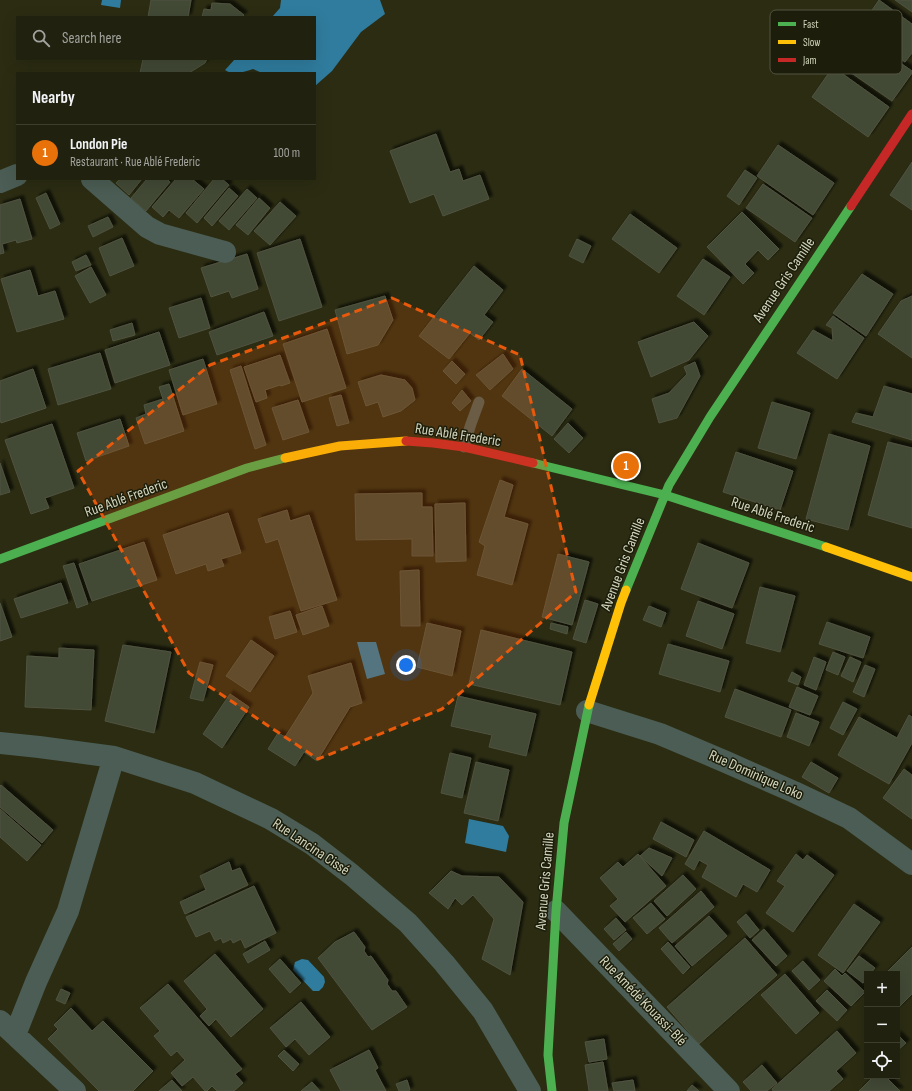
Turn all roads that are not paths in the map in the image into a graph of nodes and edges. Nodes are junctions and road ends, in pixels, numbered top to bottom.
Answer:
1 (912, 114) edge
2 (16, 175) edge
3 (93, 180) edge
4 (0, 182) edge
5 (226, 252) dead end
6 (479, 402) dead end
7 (464, 447) junction
8 (665, 494) junction
9 (0, 559) edge
10 (912, 577) edge
11 (587, 710) junction
12 (0, 744) edge
13 (114, 757) junction
14 (912, 864) edge
15 (556, 910) junction
16 (7, 1028) edge
17 (75, 1091) edge
18 (530, 1091) edge
19 (552, 1091) edge
20 (728, 1091) edge

1 - 8 street, Avenue Gris Camille
2 - 4 street
3 - 5 street
6 - 7 lane
7 - 8 street, Rue Ablé Frederic
7 - 9 street, Rue Ablé Frederic
8 - 10 street, Rue Ablé Frederic
8 - 11 street, Avenue Gris Camille
11 - 14 street, Rue Dominique Loko
11 - 15 street, Avenue Gris Camille
12 - 13 street, Rue Lancina Cissé
13 - 16 street
13 - 18 street, Rue Lancina Cissé
15 - 19 street, Avenue Gris Camille
15 - 20 street, Rue Amédé Kouassi-Blé
16 - 17 street

